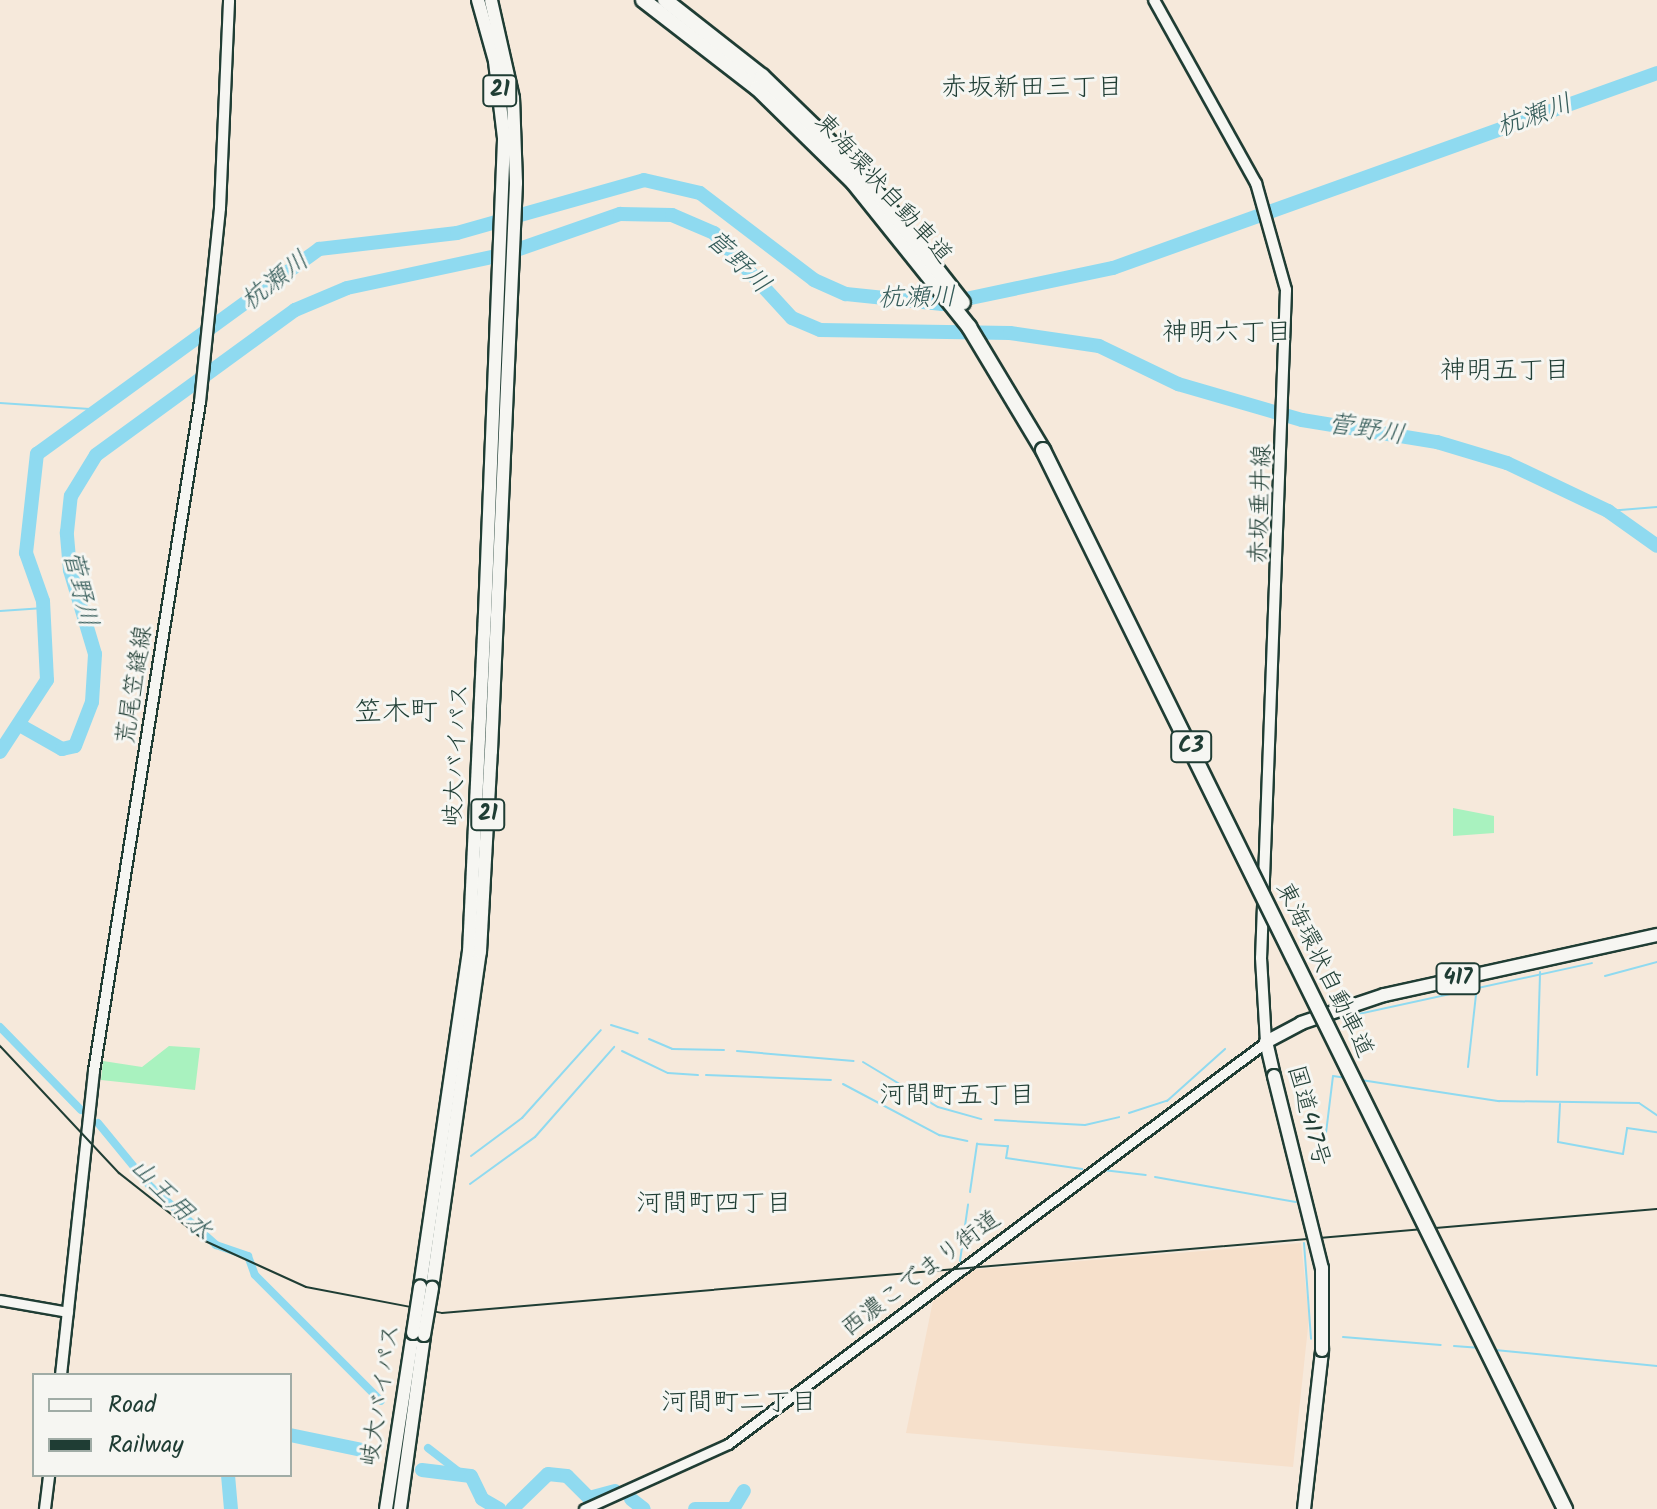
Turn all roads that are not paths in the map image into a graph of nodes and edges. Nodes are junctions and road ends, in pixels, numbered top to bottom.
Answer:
1 (229, 0) edge
2 (478, 0) edge
3 (491, 0) edge
4 (643, 0) edge
5 (665, 0) edge
6 (1154, 0) edge
7 (510, 183) junction
8 (1043, 450) junction
9 (1657, 935) edge
10 (1266, 1042) junction
11 (0, 1300) edge
12 (68, 1312) junction
13 (418, 1334) junction
14 (61, 1373) edge
15 (49, 1477) edge
16 (45, 1509) edge
17 (386, 1509) edge
18 (400, 1509) edge
19 (584, 1509) edge
20 (1304, 1509) edge
21 (1565, 1509) edge

1 - 12 main road, 荒尾笠縫線
2 - 7 highway, 岐大バイパス / 21
3 - 7 highway, 岐大バイパス / 21
4 - 8 highway, 東海環状自動車道 / C3
5 - 8 highway, 東海環状自動車道 / C3
6 - 10 main road, 赤坂垂井線
7 - 13 highway, 岐大バイパス / 21, bridge
8 - 21 highway, 東海環状自動車道 / C3, bridge
9 - 10 highway, 国道417号 / 417
10 - 19 street, 西濃こでまり街道
10 - 20 highway, 国道417号, bridge
11 - 12 street
12 - 14 main road, 荒尾笠縫線
13 - 17 highway, 岐大バイパス / 21
13 - 18 highway, 岐大バイパス / 21
15 - 16 main road

